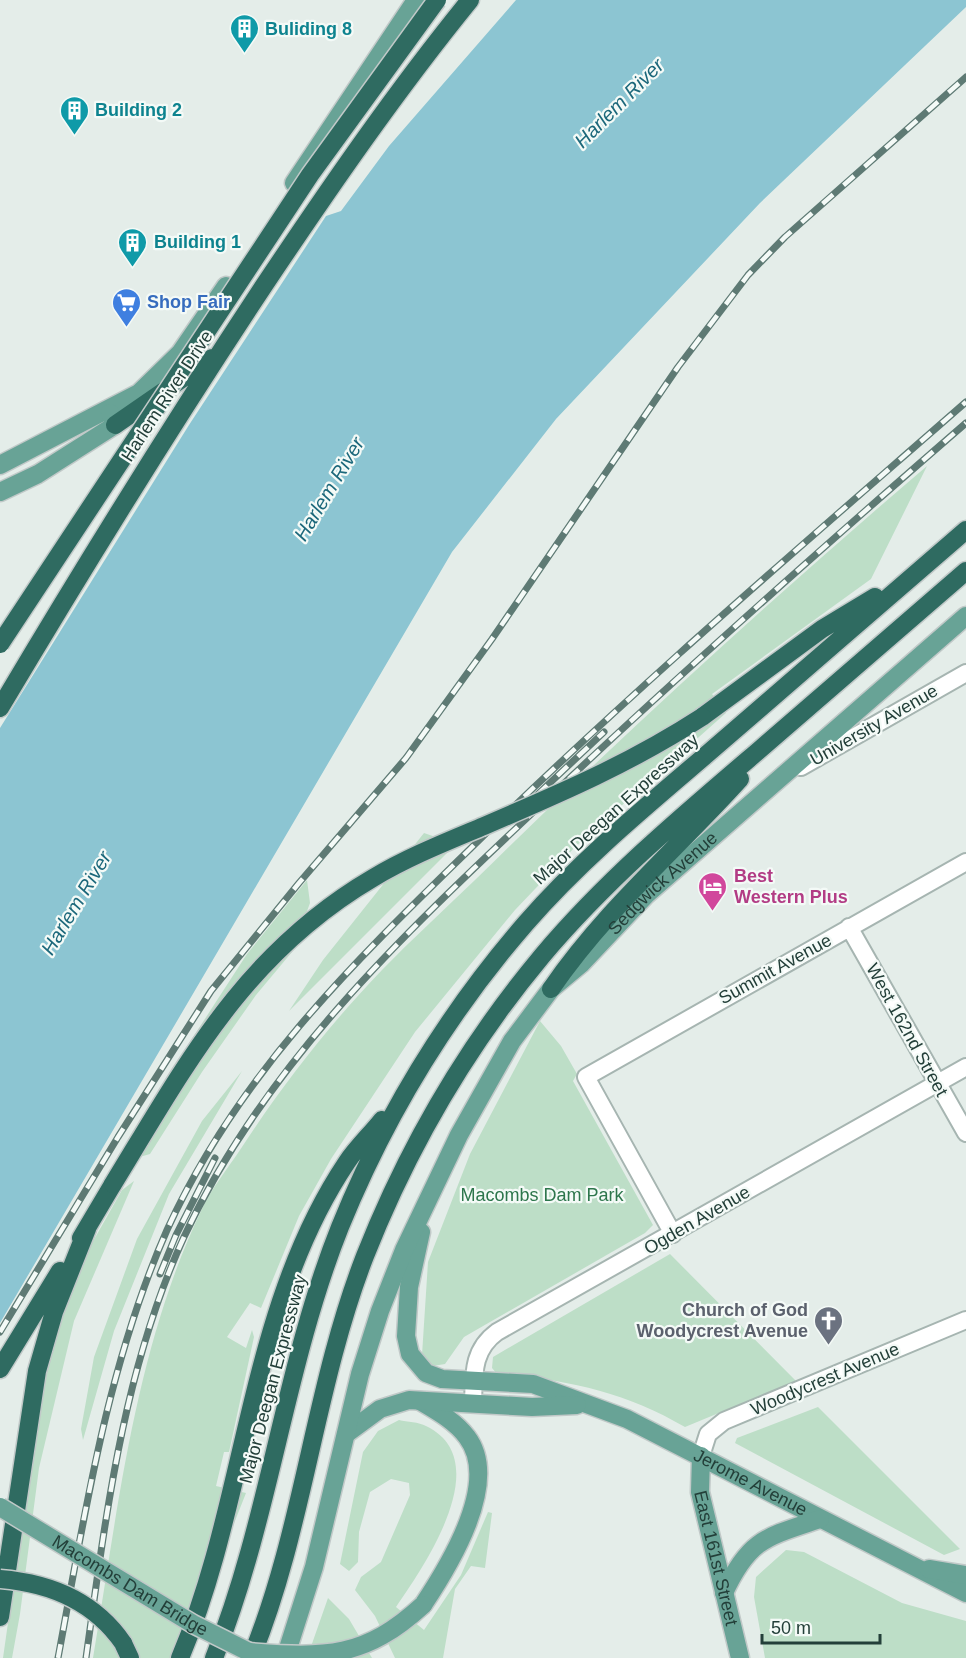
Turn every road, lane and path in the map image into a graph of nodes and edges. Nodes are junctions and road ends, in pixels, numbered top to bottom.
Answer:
1 (416, 0) edge
2 (436, 0) edge
3 (470, 0) edge
4 (220, 352) junction
5 (112, 418) junction
6 (40, 445) junction
7 (0, 465) edge
8 (52, 465) junction
9 (0, 492) edge
10 (966, 530) edge
11 (920, 570) junction
12 (966, 571) edge
13 (966, 616) edge
14 (0, 644) edge
15 (966, 672) edge
16 (0, 708) edge
17 (790, 724) junction
18 (782, 778) junction
19 (966, 861) edge
20 (849, 927) junction
21 (551, 989) junction
22 (966, 1067) edge
23 (938, 1083) junction
24 (403, 1096) junction
25 (966, 1133) edge
26 (427, 1204) junction
27 (87, 1229) junction
28 (673, 1234) junction
29 (966, 1320) edge
30 (0, 1369) edge
31 (474, 1380) junction
32 (418, 1400) junction
33 (472, 1403) junction
34 (585, 1405) junction
35 (346, 1434) junction
36 (701, 1456) junction
37 (0, 1507) edge
38 (820, 1519) junction
39 (913, 1567) junction
40 (966, 1575) edge
41 (0, 1579) edge
42 (724, 1593) junction
43 (966, 1593) edge
44 (0, 1617) edge
45 (193, 1624) junction
46 (253, 1656) edge
47 (130, 1658) edge
48 (180, 1658) edge
49 (214, 1658) edge
50 (285, 1658) edge
51 (740, 1658) edge

1 - 5 main road, Harlem River Drive
2 - 14 highway, Harlem River Drive, bridge
3 - 4 highway, Harlem River Drive
4 - 5 highway
4 - 16 highway, Harlem River Drive
5 - 6 main road
5 - 8 main road
6 - 7 main road
6 - 8 main road
8 - 9 main road
10 - 11 highway, Major Deegan Expressway
11 - 24 highway, Major Deegan Expressway
11 - 27 highway, bridge
12 - 17 highway
13 - 18 main road, Sedgwick Avenue
15 - 18 street, University Avenue
17 - 21 highway
17 - 46 highway
18 - 21 main road, Sedgwick Avenue
19 - 20 street, Summit Avenue
20 - 23 street, West 162nd Street
20 - 28 street, Summit Avenue
21 - 26 main road, Sedgwick Avenue
22 - 23 street, Ogden Avenue
23 - 25 street, West 162nd Street
23 - 28 street, Ogden Avenue
24 - 45 highway
24 - 49 highway, Major Deegan Expressway
26 - 31 main road, Jerome Avenue
26 - 35 main road
27 - 30 highway
27 - 44 highway
28 - 31 street, Ogden Avenue
29 - 36 street, Woodycrest Avenue
31 - 33 street, Ogden Avenue
31 - 34 main road, Jerome Avenue
32 - 33 main road, Jerome Avenue
32 - 35 main road, Jerome Avenue
32 - 46 main road, bridge
33 - 34 main road, Jerome Avenue
34 - 36 main road, Jerome Avenue
35 - 50 main road
36 - 38 main road, Jerome Avenue
36 - 42 main road, East 161st Street
37 - 45 main road, Macombs Dam Bridge, bridge
38 - 39 main road, Jerome Avenue
38 - 42 main road
39 - 40 main road, Jerome Avenue
39 - 43 main road, Jerome Avenue
41 - 47 highway, bridge
42 - 51 main road, East 161st Street
45 - 46 main road, Macombs Dam Bridge, bridge
45 - 48 highway

